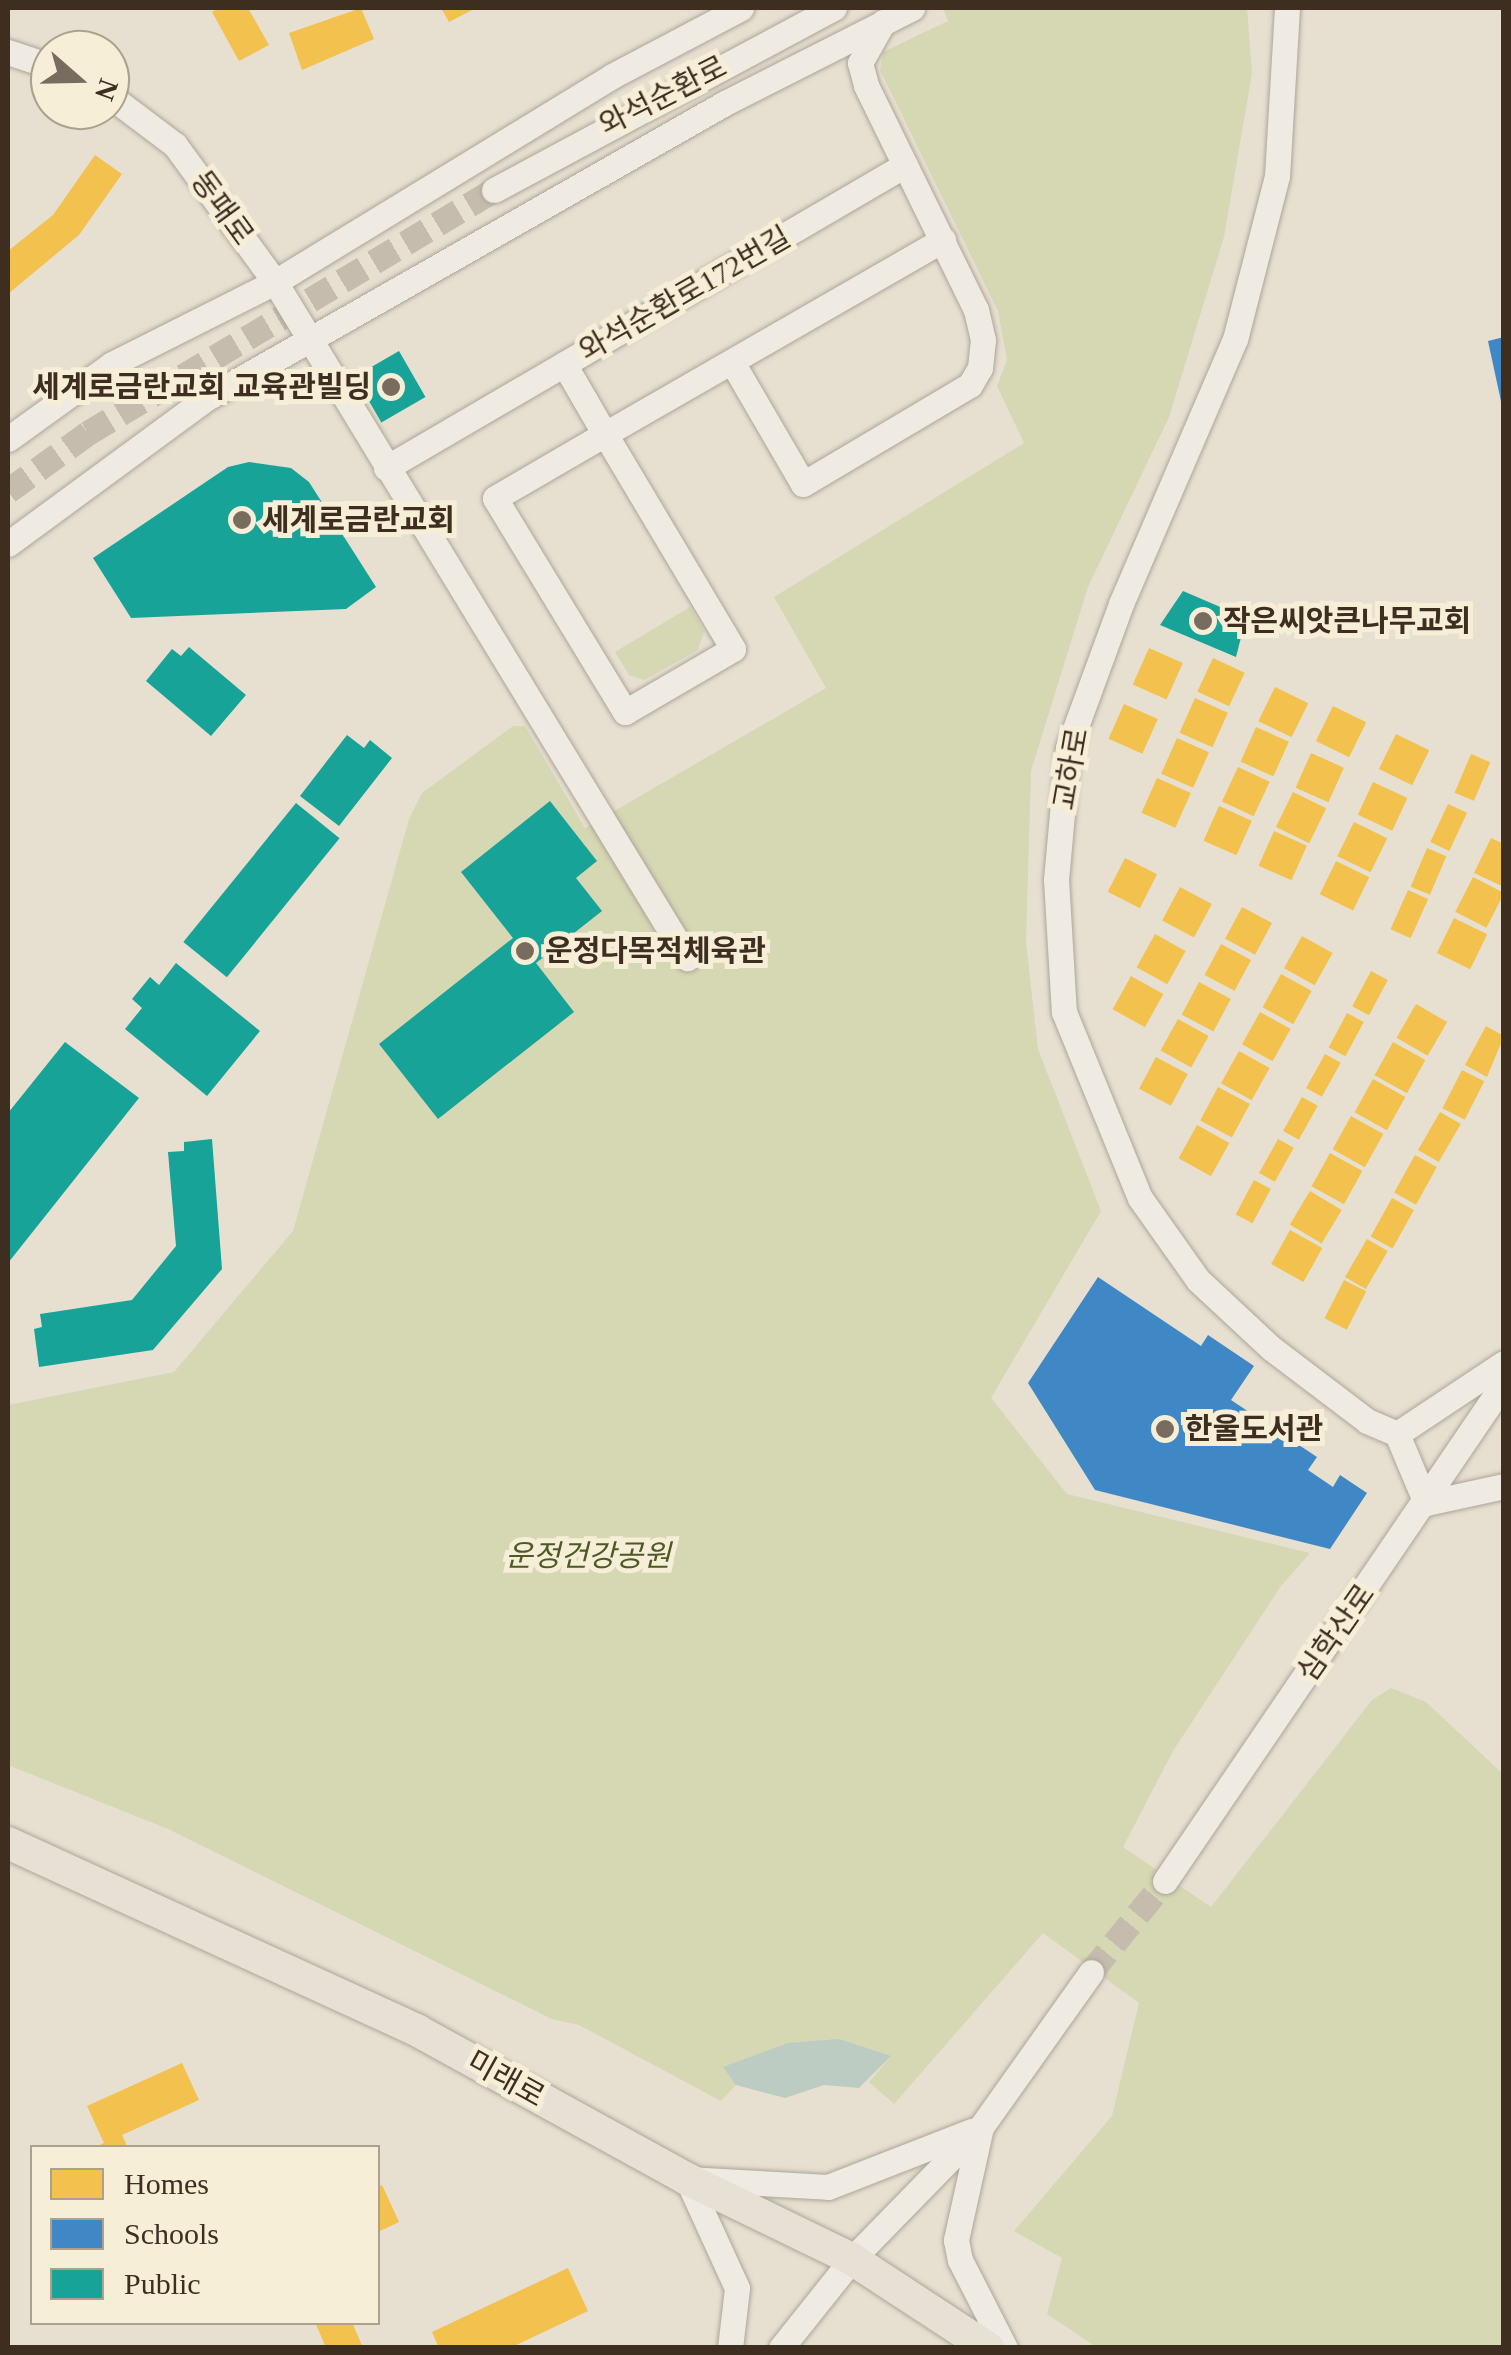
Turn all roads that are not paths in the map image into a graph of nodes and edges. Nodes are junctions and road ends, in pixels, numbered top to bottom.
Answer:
1 (741, 8) edge
2 (834, 8) edge
3 (912, 8) edge
4 (1287, 8) edge
5 (884, 21) junction
6 (806, 60) junction
7 (866, 85) junction
8 (130, 111) edge
9 (905, 165) junction
10 (494, 190) tunnel mouth
11 (943, 240) junction
12 (275, 282) junction
13 (310, 342) junction
14 (732, 362) junction
15 (564, 364) junction
16 (606, 434) junction
17 (8, 439) edge
18 (386, 468) junction
19 (8, 544) edge
20 (687, 958) dead end
21 (1504, 1363) edge
22 (1504, 1383) edge
23 (1397, 1434) junction
24 (1504, 1486) edge
25 (1426, 1503) junction
26 (8, 1843) edge
27 (1165, 1882) tunnel mouth
28 (1091, 1972) tunnel mouth
29 (981, 2127) junction
30 (687, 2178) junction
31 (852, 2259) junction
32 (730, 2348) edge
33 (781, 2348) edge
34 (988, 2348) edge
35 (1005, 2348) edge

1 - 12 street
2 - 10 street, 와석순환로
3 - 5 street
4 - 23 street, 교하로
5 - 6 street
5 - 7 street
6 - 7 street
6 - 13 street
7 - 9 street
8 - 12 street, 동패로
9 - 11 street
9 - 15 street, 와석순환로172번길
11 - 14 street
11 - 14 street
12 - 13 street, 동패로
12 - 17 street
13 - 18 street
13 - 19 street
14 - 16 street
15 - 16 street
15 - 18 street, 와석순환로172번길
16 - 16 street
18 - 20 street
21 - 23 street
22 - 25 street, 심학산로
23 - 25 street
24 - 25 street
25 - 27 street, 심학산로
26 - 30 main road, 미래로
28 - 29 street
29 - 30 street
29 - 31 street
29 - 35 street
30 - 31 main road, 미래로
30 - 32 street
31 - 33 street
31 - 34 main road, 미래로

